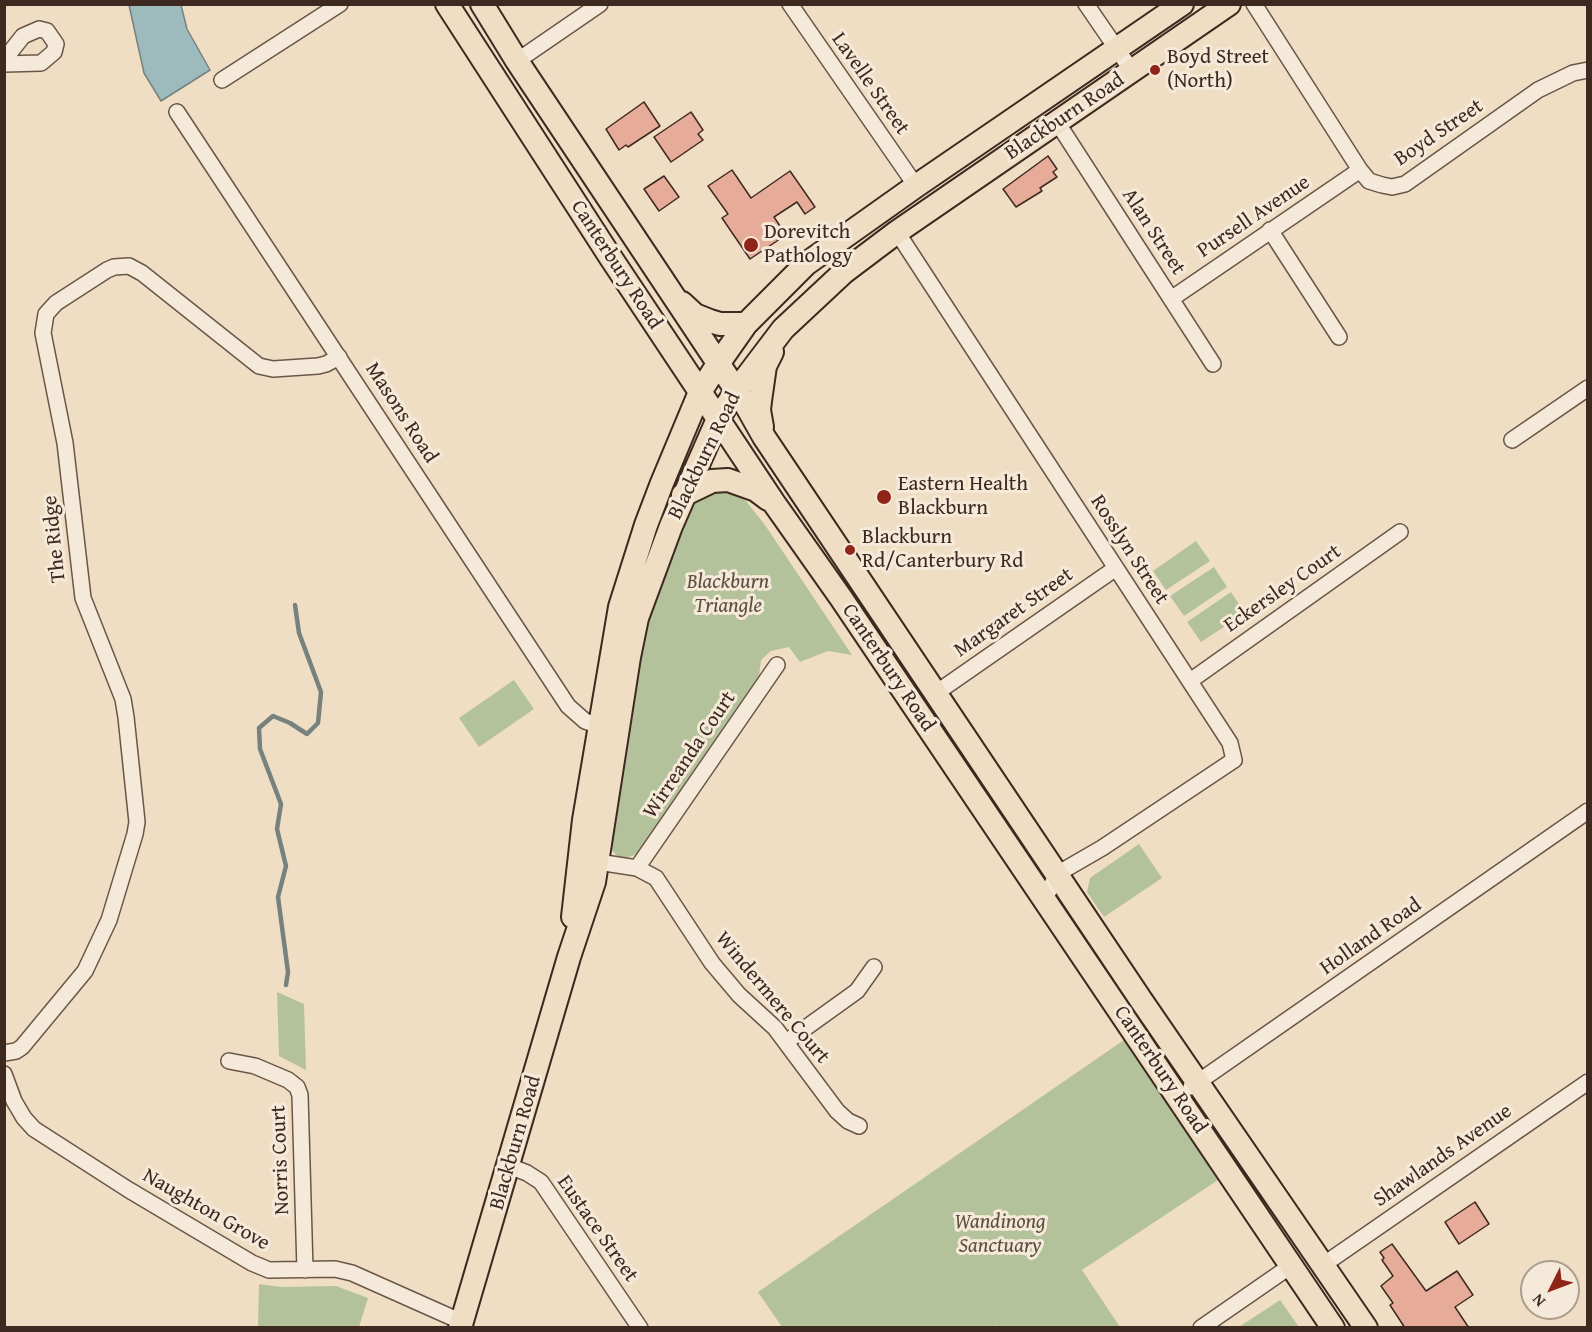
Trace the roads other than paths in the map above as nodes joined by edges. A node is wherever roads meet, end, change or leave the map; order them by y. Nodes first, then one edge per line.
1 (340, 4) edge
2 (447, 4) edge
3 (482, 4) edge
4 (600, 4) edge
5 (790, 4) edge
6 (1086, 4) edge
7 (1182, 4) edge
8 (1229, 4) edge
9 (1254, 4) edge
10 (1117, 49) junction
11 (517, 61) junction
12 (1587, 70) edge
13 (1132, 71) junction
14 (222, 80) dead end
15 (177, 112) dead end
16 (1057, 122) junction
17 (1360, 170) junction
18 (916, 186) junction
19 (1270, 230) junction
20 (897, 232) junction
21 (670, 292) junction
22 (1171, 299) junction
23 (746, 324) junction
24 (783, 329) junction
25 (1339, 337) dead end
26 (339, 357) junction
27 (718, 364) junction
28 (1213, 364) dead end
29 (1587, 388) edge
30 (736, 391) junction
31 (700, 392) junction
32 (718, 419) junction
33 (764, 437) junction
34 (1512, 440) dead end
35 (683, 495) junction
36 (774, 503) junction
37 (1400, 532) dead end
38 (1116, 568) junction
39 (777, 665) dead end
40 (1190, 681) junction
41 (936, 693) junction
42 (608, 728) junction
43 (610, 784) junction
44 (1587, 811) edge
45 (584, 820) junction
46 (589, 860) junction
47 (638, 868) junction
48 (1063, 882) junction
49 (1045, 899) junction
50 (874, 967) dead end
51 (786, 1042) junction
52 (4, 1053) edge
53 (229, 1061) dead end
54 (4, 1074) edge
55 (1197, 1082) junction
56 (1587, 1082) edge
57 (1177, 1095) junction
58 (859, 1126) dead end
59 (509, 1166) junction
60 (1318, 1258) junction
61 (1292, 1265) junction
62 (305, 1270) junction
63 (461, 1325) edge
64 (640, 1328) edge
65 (1201, 1328) edge
66 (1334, 1328) edge
67 (1366, 1328) edge

1 - 14 street
2 - 31 main road, Canterbury Road
3 - 11 main road, Canterbury Road
4 - 11 street
5 - 18 street, Lavelle Street
6 - 10 street
7 - 10 main road, Blackburn Road
8 - 13 main road, Blackburn Road
9 - 17 street, Boyd Street
10 - 13 street
10 - 18 main road, Blackburn Road
11 - 21 main road, Canterbury Road
12 - 17 street, Boyd Street
13 - 16 main road, Blackburn Road
15 - 26 street, Masons Road
16 - 20 main road, Blackburn Road
16 - 22 street, Alan Street
17 - 19 street, Pursell Avenue
18 - 23 main road, Blackburn Road
19 - 22 street, Pursell Avenue
19 - 25 street
20 - 24 main road, Blackburn Road
20 - 38 street, Rosslyn Street
21 - 23 main road
21 - 27 main road, Canterbury Road
22 - 28 street, Alan Street
23 - 27 main road, Blackburn Road
24 - 30 main road, Blackburn Road
24 - 33 main road
26 - 42 street, Masons Road
26 - 52 street, The Ridge
27 - 30 main road, Canterbury Road
27 - 31 main road, Blackburn Road
29 - 34 street
30 - 32 main road, Blackburn Road
30 - 33 main road, Canterbury Road
31 - 32 main road, Canterbury Road
31 - 42 main road, Blackburn Road
32 - 35 main road, Blackburn Road
32 - 36 main road, Canterbury Road
33 - 41 main road, Canterbury Road
35 - 36 main road
35 - 42 main road, Blackburn Road
36 - 49 main road, Canterbury Road
37 - 40 street, Eckersley Court
38 - 40 street, Rosslyn Street
38 - 41 street, Margaret Street
39 - 47 street, Wirreanda Court
40 - 48 street, Rosslyn Street
41 - 48 main road, Canterbury Road
42 - 43 main road, Blackburn Road
42 - 45 main road, Blackburn Road
43 - 45 main road
43 - 46 main road, Blackburn Road
44 - 55 street, Holland Road
45 - 46 main road, Blackburn Road
46 - 47 street, Windermere Court
46 - 59 main road, Blackburn Road
47 - 51 street, Windermere Court
48 - 49 street
48 - 55 main road, Canterbury Road
49 - 57 main road, Canterbury Road
50 - 51 street
51 - 58 street, Windermere Court
53 - 62 street, Norris Court
54 - 62 street, Naughton Grove
55 - 57 street, Holland Road
55 - 60 main road, Canterbury Road
56 - 60 street, Shawlands Avenue
57 - 61 main road, Canterbury Road
59 - 63 main road, Blackburn Road
59 - 64 street, Eustace Street
60 - 61 main road
60 - 67 main road, Canterbury Road
61 - 65 street
61 - 66 main road, Canterbury Road
62 - 63 street, Naughton Grove

